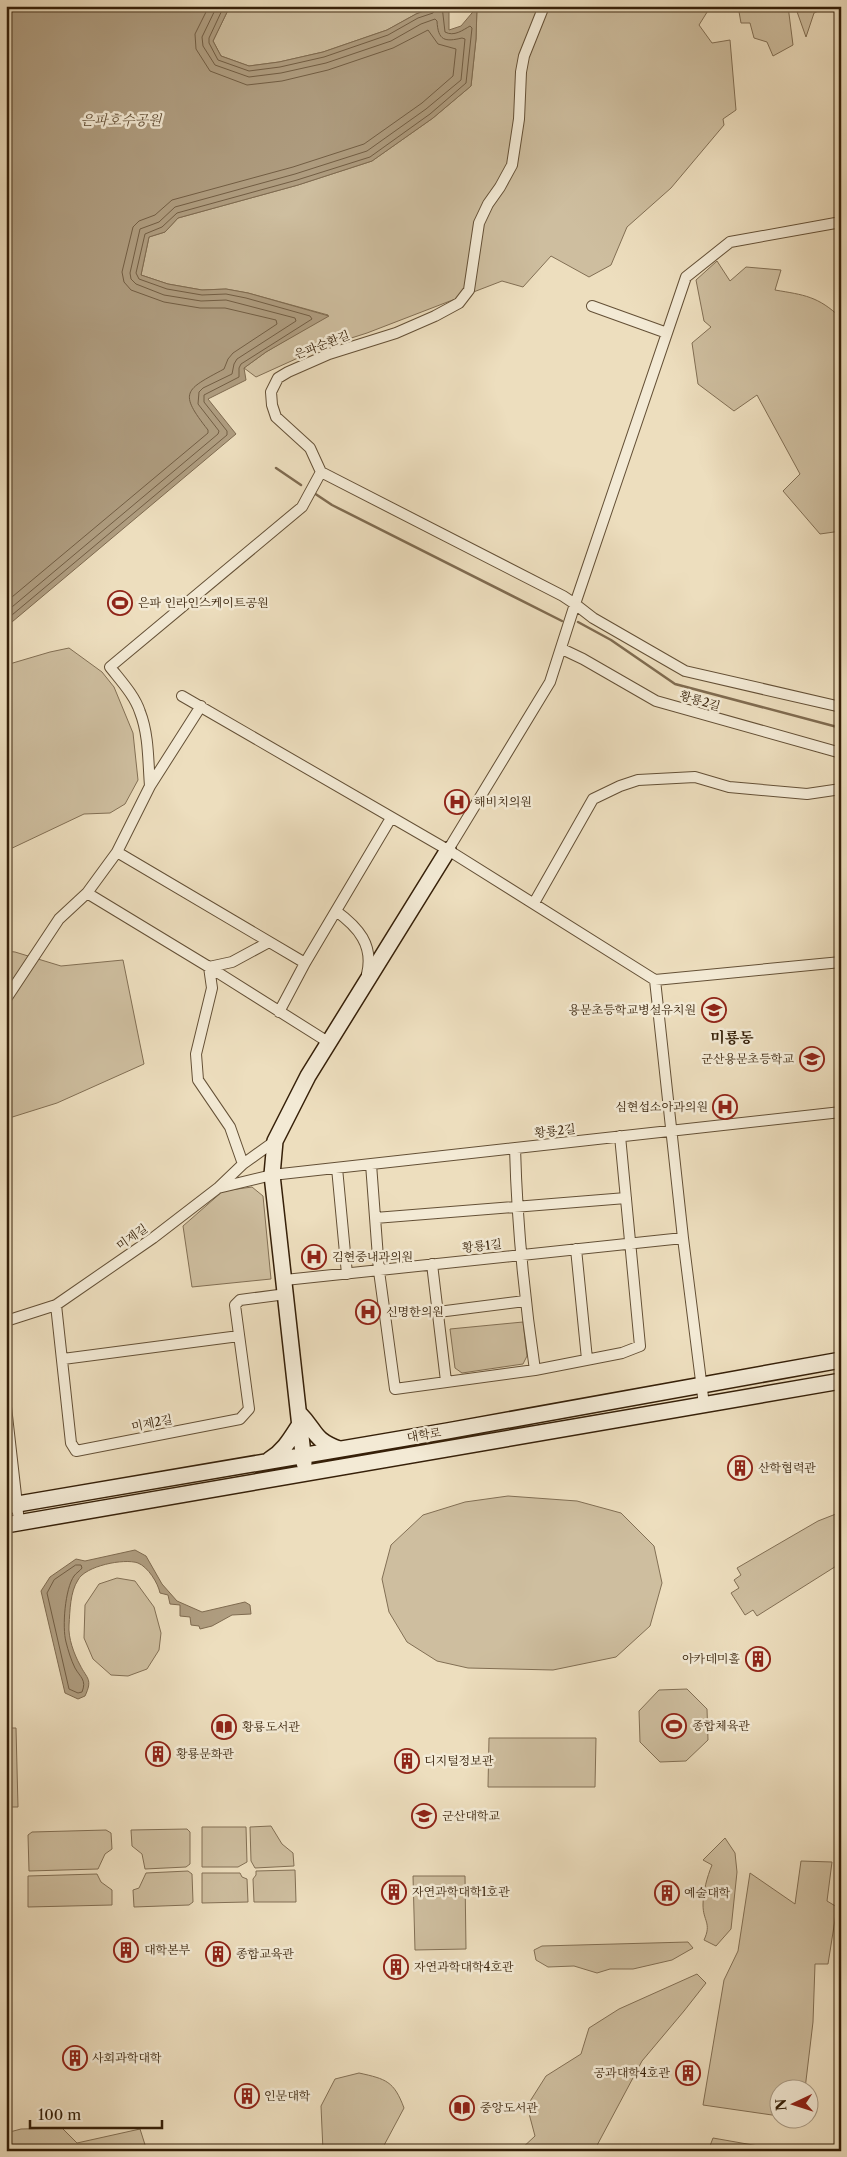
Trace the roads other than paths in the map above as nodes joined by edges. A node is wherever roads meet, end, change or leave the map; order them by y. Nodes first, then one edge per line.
1 (544, 6) edge
2 (841, 222) edge
3 (592, 306) dead end
4 (667, 333) junction
5 (321, 472) junction
6 (575, 604) junction
7 (562, 649) junction
8 (182, 696) dead end
9 (201, 706) junction
10 (841, 707) edge
11 (841, 754) edge
12 (150, 786) junction
13 (841, 789) edge
14 (392, 818) junction
15 (448, 850) junction
16 (116, 852) junction
17 (87, 893) junction
18 (534, 903) junction
19 (336, 910) junction
20 (269, 942) junction
21 (841, 962) edge
22 (305, 963) junction
23 (209, 967) junction
24 (655, 980) junction
25 (365, 981) junction
26 (6, 999) edge
27 (279, 1012) junction
28 (328, 1042) junction
29 (841, 1112) edge
30 (671, 1131) junction
31 (620, 1136) junction
32 (275, 1141) junction
33 (515, 1148) junction
34 (243, 1164) junction
35 (371, 1164) junction
36 (337, 1168) junction
37 (272, 1175) junction
38 (218, 1188) junction
39 (626, 1198) junction
40 (517, 1208) junction
41 (375, 1218) junction
42 (682, 1238) junction
43 (629, 1242) junction
44 (576, 1249) junction
45 (522, 1255) junction
46 (432, 1264) junction
47 (379, 1271) junction
48 (347, 1274) junction
49 (286, 1287) junction
50 (525, 1301) junction
51 (56, 1305) junction
52 (438, 1312) junction
53 (6, 1321) edge
54 (239, 1336) junction
55 (63, 1359) junction
56 (587, 1359) junction
57 (841, 1360) edge
58 (535, 1370) junction
59 (841, 1381) edge
60 (446, 1382) junction
61 (700, 1385) junction
62 (704, 1405) junction
63 (6, 1407) edge
64 (299, 1418) junction
65 (339, 1449) junction
66 (303, 1455) junction
67 (9, 1456) edge
68 (265, 1462) junction
69 (305, 1474) junction
70 (12, 1506) edge
71 (13, 1523) edge

1 - 5 street, 은파순환길
2 - 4 street
3 - 4 street
4 - 6 street
5 - 6 street
5 - 12 street
6 - 7 street
6 - 10 street
7 - 11 street, 황룡2길
7 - 15 street
8 - 9 street
9 - 12 street
9 - 14 street
12 - 16 street
13 - 18 street
14 - 15 street
14 - 19 street
15 - 18 street
15 - 25 street
16 - 17 street
16 - 20 street
17 - 23 street
17 - 26 street
18 - 24 street
19 - 22 street
19 - 25 street
20 - 22 street
20 - 23 street
21 - 24 street
22 - 27 street
23 - 27 street
23 - 34 street
24 - 30 street
25 - 28 street
27 - 28 street
28 - 32 street
29 - 30 street, 황룡2길
30 - 31 street, 황룡2길
30 - 42 street
31 - 33 street, 황룡2길
31 - 39 street
32 - 34 street
32 - 37 street
33 - 35 street, 황룡2길
33 - 40 street
34 - 38 street
35 - 36 street, 황룡2길
35 - 41 street
36 - 37 street, 황룡2길
36 - 48 street
37 - 38 street, 미제길
37 - 49 street
38 - 51 street, 미제길
39 - 40 street
39 - 43 street
40 - 41 street
40 - 45 street
41 - 47 street
42 - 43 street, 황룡1길
42 - 61 street
43 - 44 street, 황룡1길
43 - 56 street
44 - 45 street, 황룡1길
44 - 56 street
45 - 46 street, 황룡1길
45 - 50 street
46 - 47 street, 황룡1길
46 - 52 street
47 - 48 street, 황룡1길
47 - 60 street
48 - 49 street, 황룡1길
49 - 54 street, 미제2길
49 - 64 street
50 - 52 street
50 - 58 street
51 - 53 street, 미제길
51 - 55 street, 미제2길
52 - 60 street
54 - 55 street
54 - 55 street, 미제2길
56 - 58 street
57 - 61 street, 대학로
58 - 60 street
59 - 62 street, 대학로
61 - 62 street
61 - 65 street, 대학로
62 - 69 street, 대학로
63 - 67 street
64 - 65 street
64 - 66 street
64 - 68 street
65 - 66 street, 대학로
66 - 68 street, 대학로
66 - 69 street
67 - 70 street
68 - 70 street, 대학로
69 - 71 street, 대학로
70 - 71 street

